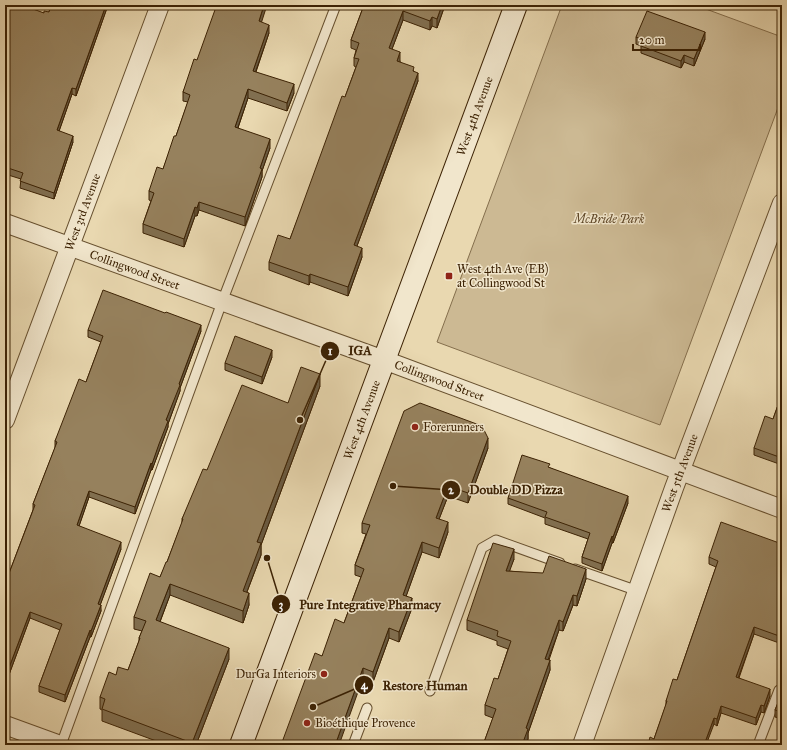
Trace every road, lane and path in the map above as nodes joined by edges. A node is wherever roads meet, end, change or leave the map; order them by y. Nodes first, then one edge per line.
1 (160, 5) edge
2 (336, 5) edge
3 (516, 5) edge
4 (782, 203) edge
5 (5, 223) edge
6 (71, 247) junction
7 (222, 302) junction
8 (384, 360) junction
9 (5, 420) edge
10 (681, 471) junction
11 (782, 509) edge
12 (638, 591) junction
13 (430, 690) dead end
14 (779, 690) dead end
15 (367, 708) dead end
16 (5, 725) edge
17 (61, 745) edge
18 (241, 745) edge
19 (353, 745) edge
20 (582, 745) edge
21 (758, 745) edge

1 - 6 street, West 3rd Avenue
2 - 7 lane
3 - 8 main road, West 4th Avenue
4 - 10 street, West 5th Avenue
5 - 6 street, Collingwood Street
6 - 7 street, Collingwood Street
6 - 9 street, West 3rd Avenue
7 - 8 street, Collingwood Street
7 - 17 lane
8 - 10 street, Collingwood Street
8 - 18 main road, West 4th Avenue
10 - 11 street, Collingwood Street
10 - 12 street, West 5th Avenue
12 - 13 lane
12 - 20 street, West 5th Avenue
14 - 21 lane
15 - 19 lane
16 - 17 street

